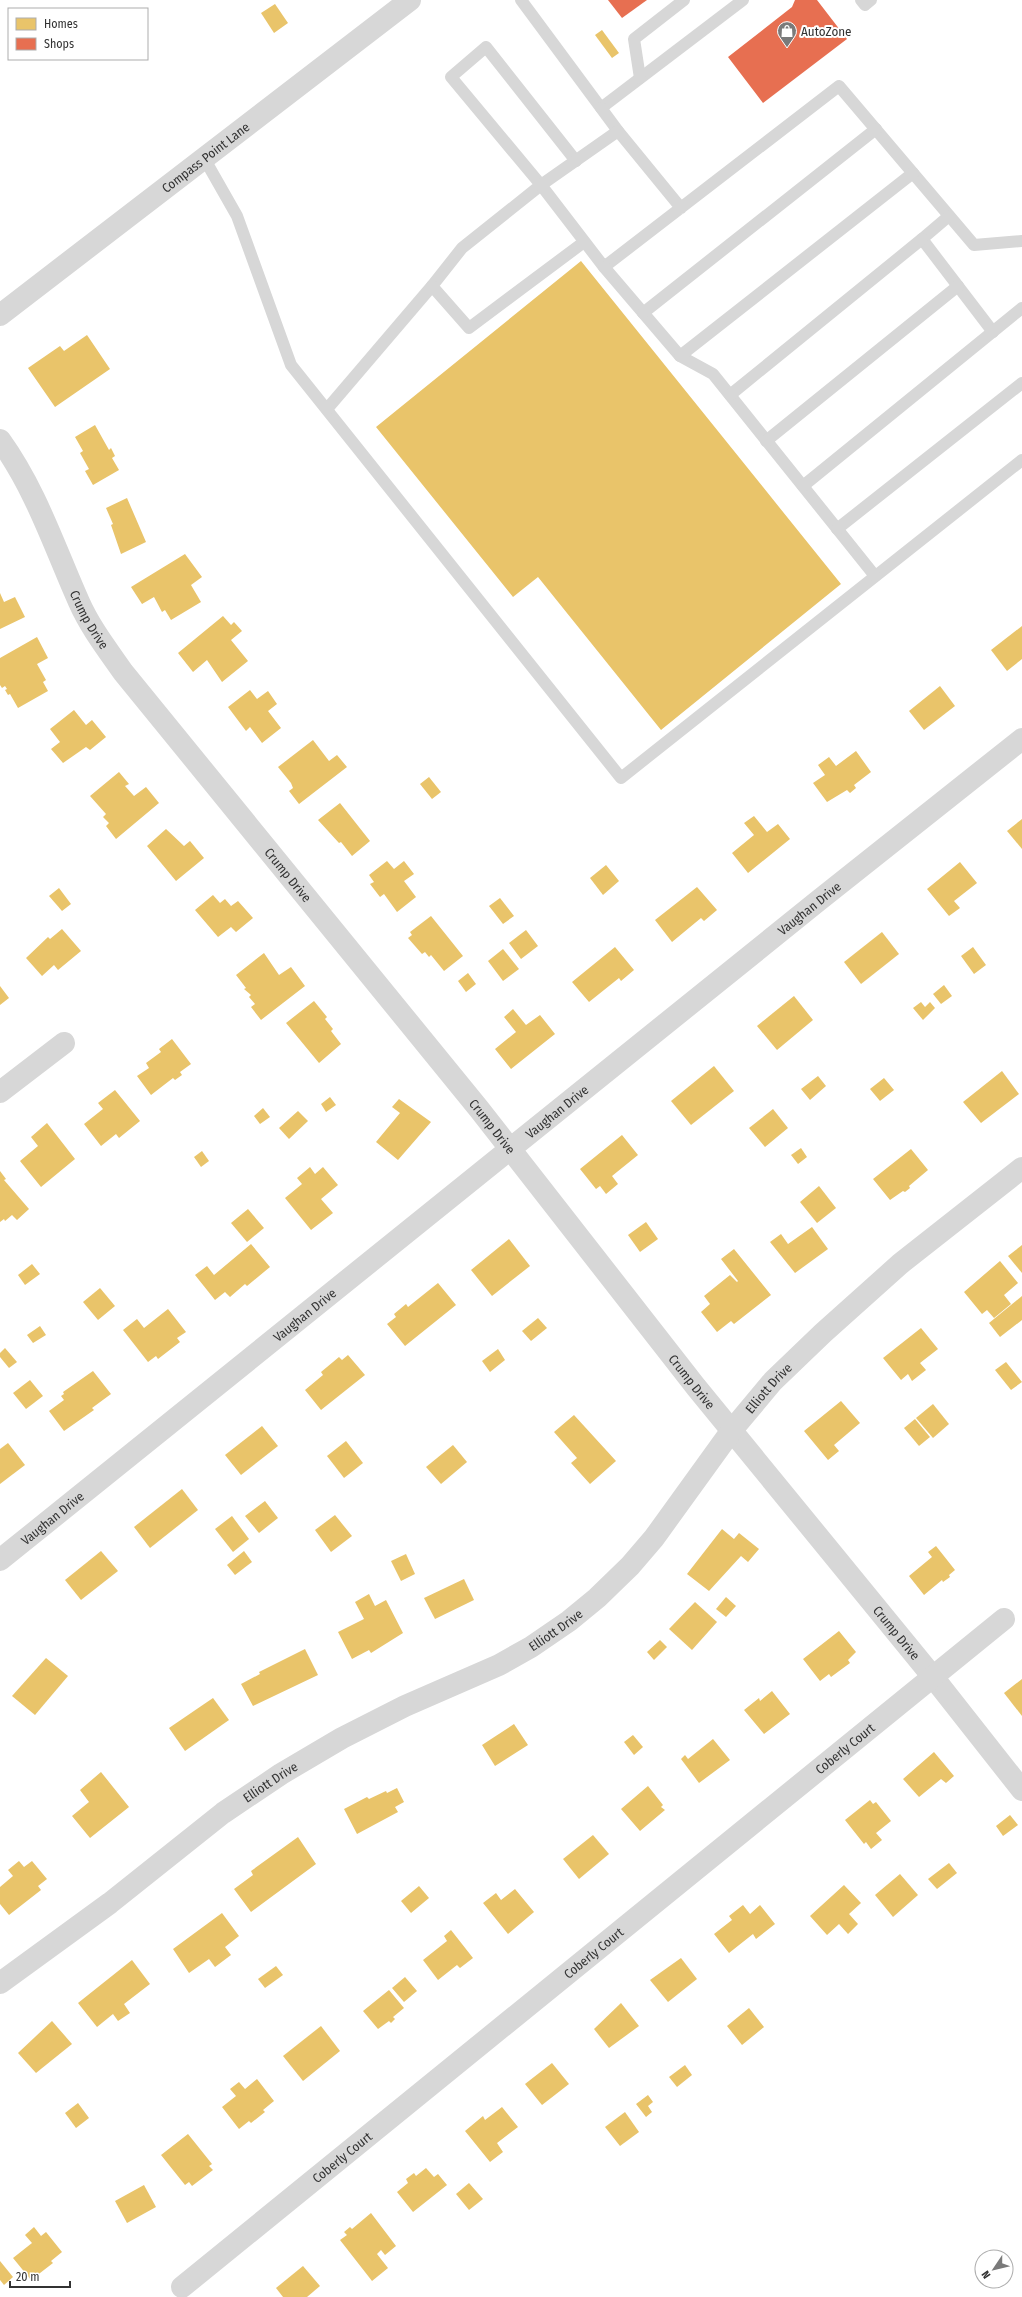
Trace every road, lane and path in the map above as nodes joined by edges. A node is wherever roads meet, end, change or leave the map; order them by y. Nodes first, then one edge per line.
1 (410, 0) edge
2 (521, 0) edge
3 (684, 0) edge
4 (743, 0) edge
5 (861, 0) edge
6 (871, 0) edge
7 (640, 78) junction
8 (601, 108) junction
9 (876, 129) junction
10 (618, 131) junction
11 (204, 158) junction
12 (576, 161) junction
13 (913, 173) junction
14 (541, 185) junction
15 (681, 208) junction
16 (949, 216) junction
17 (922, 239) junction
18 (1022, 241) edge
19 (584, 242) junction
20 (604, 268) junction
21 (432, 286) junction
22 (958, 286) junction
23 (1022, 308) edge
24 (643, 313) junction
25 (0, 315) edge
26 (993, 332) junction
27 (680, 356) junction
28 (1022, 383) edge
29 (730, 396) junction
30 (327, 409) junction
31 (0, 440) edge
32 (766, 441) junction
33 (1022, 460) edge
34 (803, 486) junction
35 (837, 529) junction
36 (875, 576) junction
37 (1022, 739) edge
38 (64, 1043) dead end
39 (0, 1092) edge
40 (510, 1150) junction
41 (1022, 1168) edge
42 (732, 1430) junction
43 (0, 1560) edge
44 (1004, 1619) dead end
45 (933, 1676) junction
46 (1022, 1790) edge
47 (0, 1983) edge
48 (182, 2287) dead end

1 - 11 street, Compass Point Lane
2 - 8 lane
3 - 7 lane
4 - 7 lane
5 - 6 lane
7 - 8 lane
8 - 10 lane
9 - 13 lane
9 - 15 lane
9 - 24 lane
10 - 12 lane
10 - 15 lane
11 - 25 street, Compass Point Lane
11 - 30 lane
12 - 14 lane
12 - 14 lane
13 - 16 lane
13 - 27 lane
14 - 19 lane
14 - 21 lane
15 - 20 lane
16 - 17 lane
16 - 18 lane
17 - 22 lane
17 - 29 lane
19 - 20 lane
19 - 21 lane
20 - 24 lane
21 - 30 lane
22 - 26 lane
22 - 32 lane
23 - 26 lane
24 - 27 lane
26 - 34 lane
27 - 29 lane
28 - 35 lane
29 - 32 lane
30 - 36 lane
31 - 40 street, Crump Drive
32 - 34 lane
33 - 36 lane
34 - 35 lane
35 - 36 lane
37 - 40 street, Vaughan Drive
38 - 39 street
40 - 42 street, Crump Drive
40 - 43 street, Vaughan Drive
41 - 42 street, Elliott Drive
42 - 45 street, Crump Drive
42 - 47 street, Elliott Drive
44 - 45 street, Coberly Court
45 - 46 street, Crump Drive
45 - 48 street, Coberly Court

